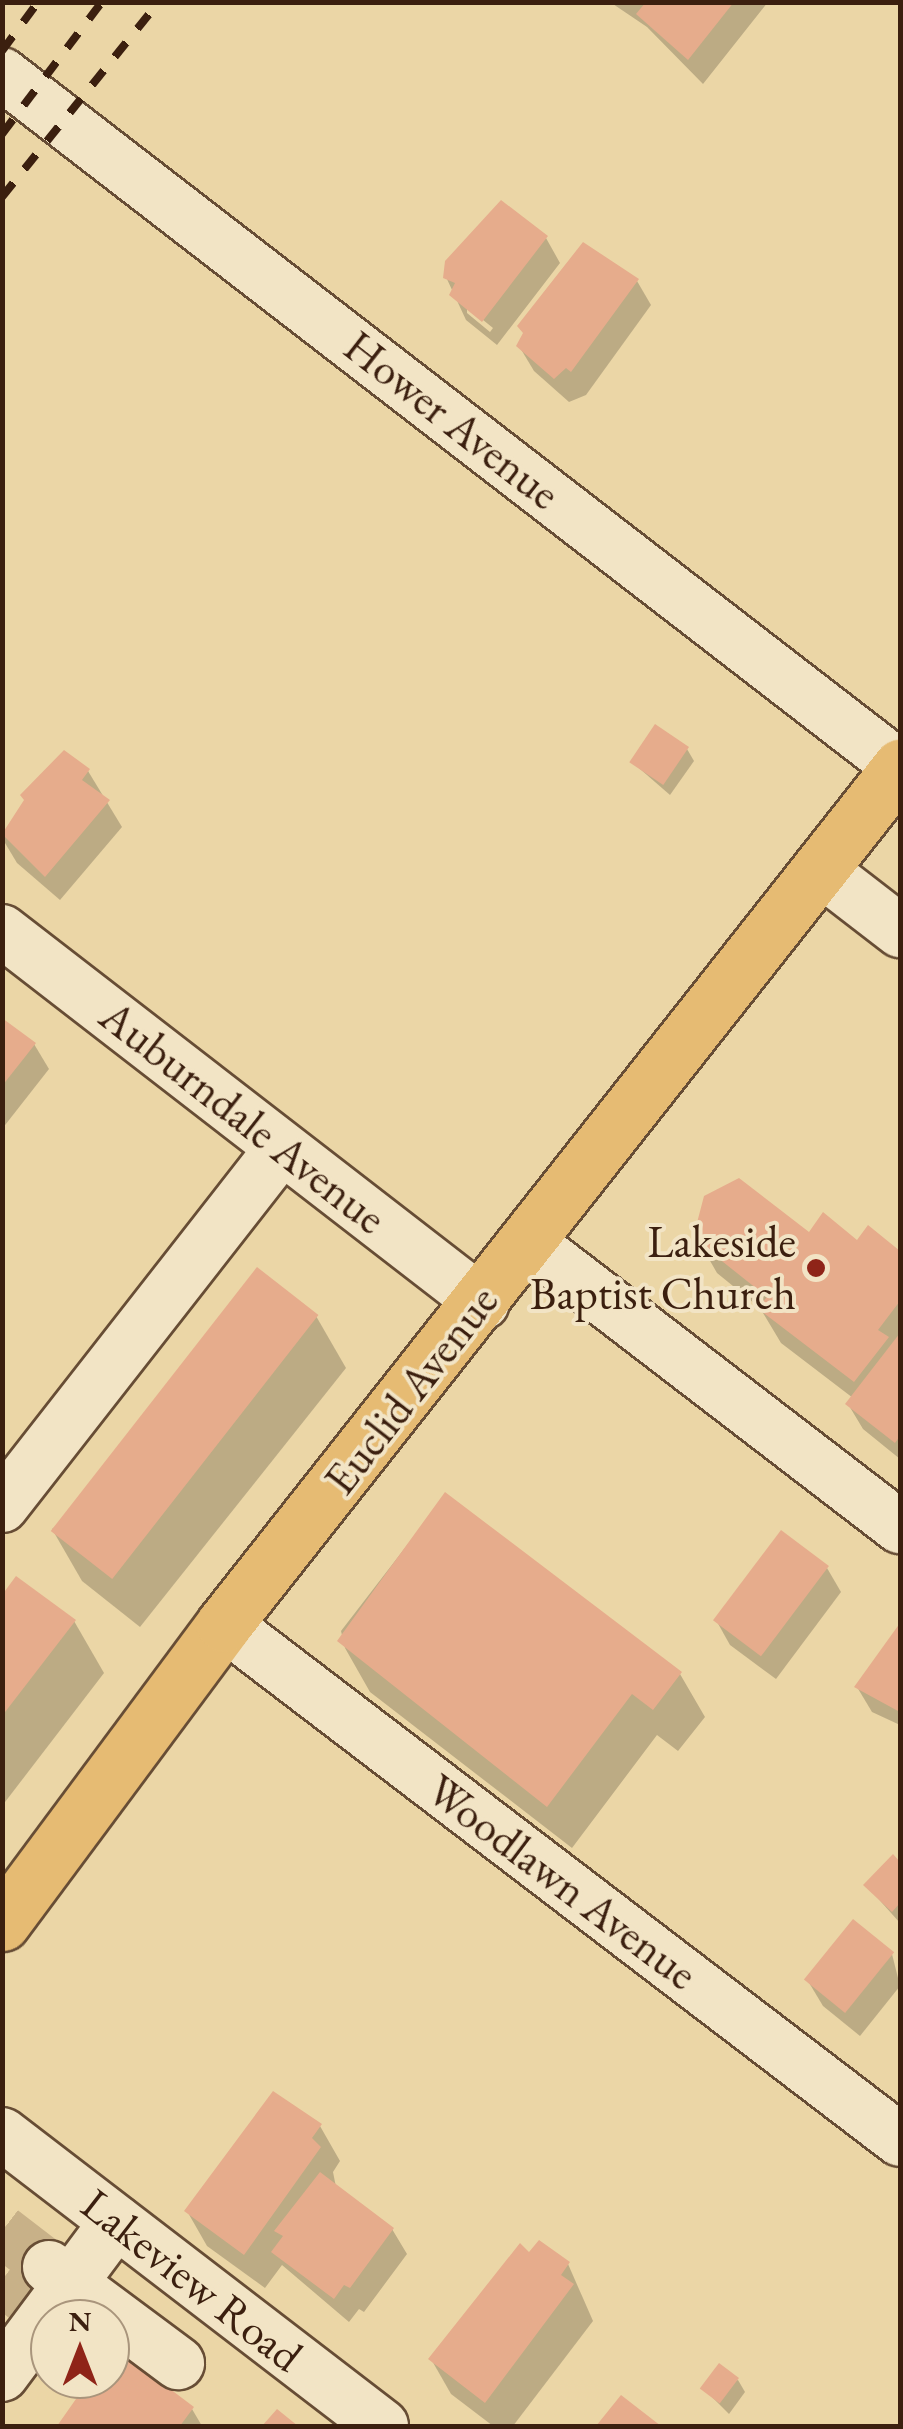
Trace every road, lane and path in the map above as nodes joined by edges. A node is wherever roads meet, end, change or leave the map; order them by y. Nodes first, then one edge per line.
1 (2, 74) edge
2 (900, 767) edge
3 (820, 870) junction
4 (2, 931) edge
5 (900, 931) edge
6 (282, 1148) junction
7 (527, 1241) junction
8 (483, 1303) junction
9 (2, 1506) edge
10 (900, 1527) edge
11 (224, 1624) junction
12 (2, 1923) edge
13 (2, 2134) edge
14 (900, 2140) edge
15 (116, 2222) junction
16 (49, 2291) junction
17 (6, 2362) edge
18 (178, 2363) dead end
19 (382, 2426) edge

1 - 2 street, Hower Avenue
2 - 3 main road, Euclid Avenue
3 - 5 street
3 - 7 main road, Euclid Avenue
4 - 6 street, Auburndale Avenue
6 - 8 street, Auburndale Avenue
6 - 9 street
7 - 8 main road, Euclid Avenue
7 - 10 street
8 - 11 main road, Euclid Avenue
11 - 12 main road, Euclid Avenue
11 - 14 street, Woodlawn Avenue
13 - 15 street, Lakeview Road
15 - 16 street
15 - 19 street, Lakeview Road
16 - 17 street
16 - 18 street

